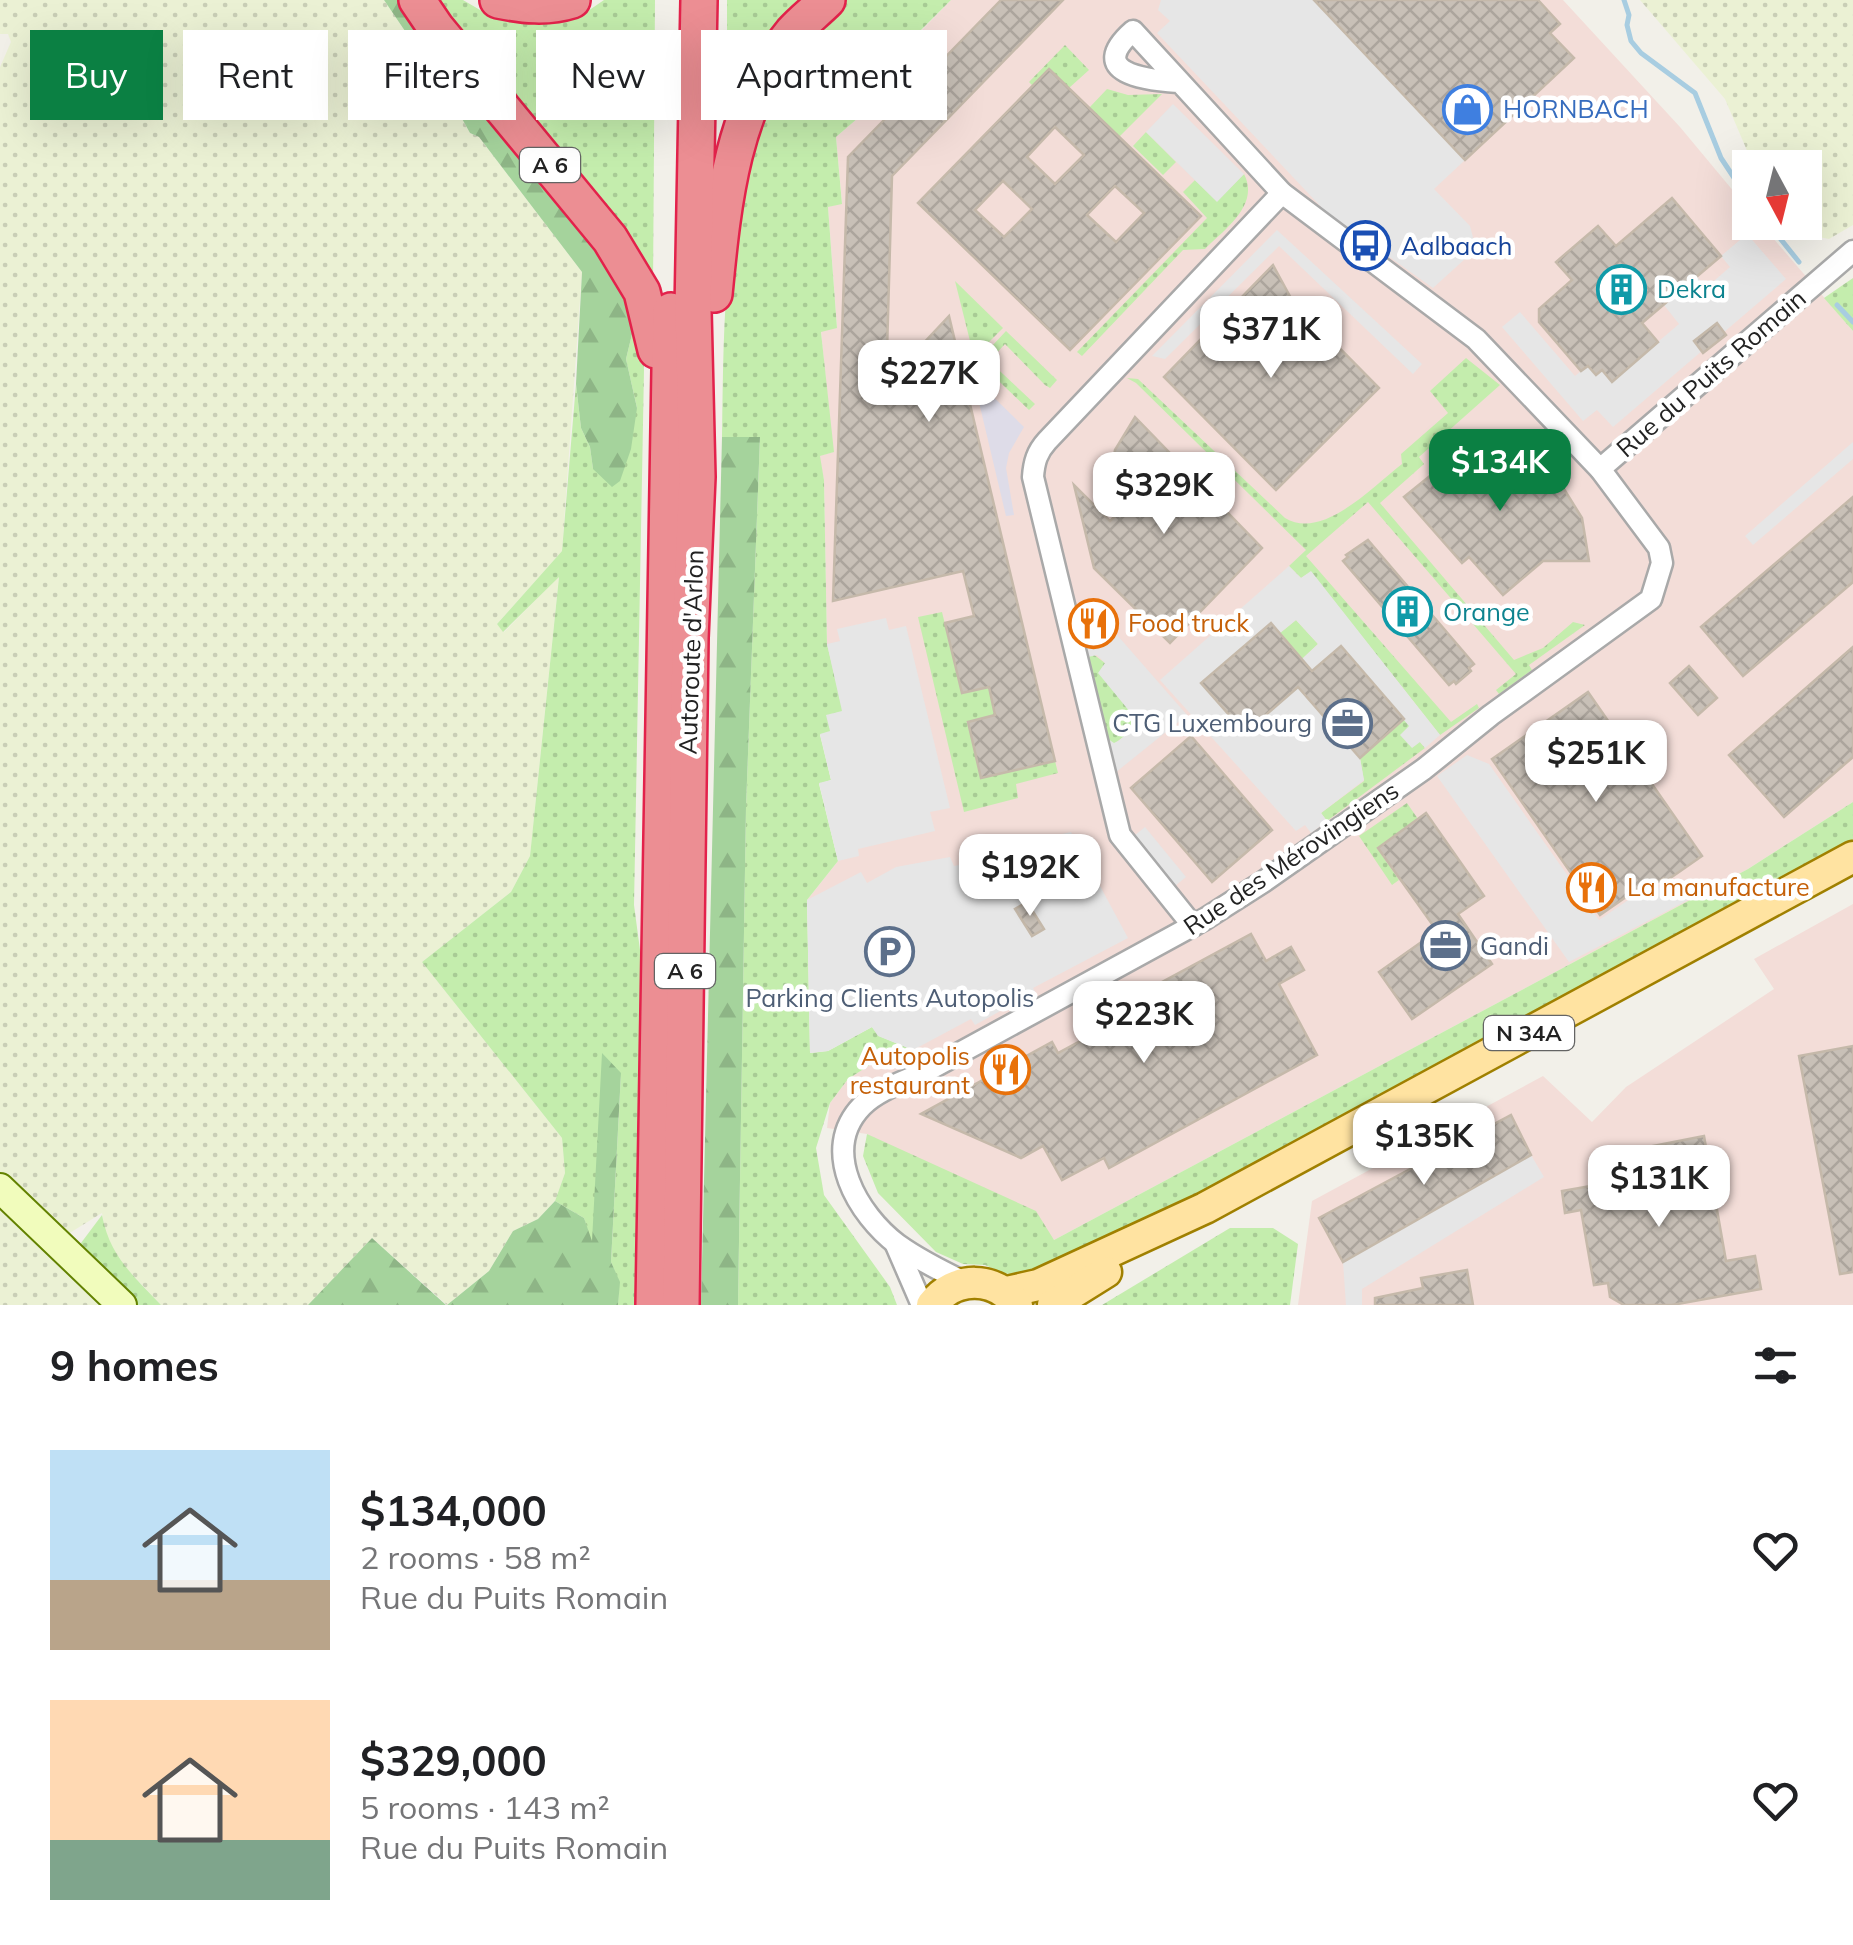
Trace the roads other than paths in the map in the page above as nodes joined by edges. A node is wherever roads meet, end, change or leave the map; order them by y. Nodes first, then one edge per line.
1 (417, 0) edge
2 (498, 0) edge
3 (572, 0) edge
4 (676, 0) edge
5 (700, 0) edge
6 (827, 0) edge
7 (1178, 82) dead end
8 (1282, 193) junction
9 (1853, 251) edge
10 (1853, 262) edge
11 (1824, 276) junction
12 (669, 400) junction
13 (1600, 468) junction
14 (697, 477) junction
15 (1853, 857) edge
16 (1193, 926) junction
17 (0, 1188) edge
18 (1206, 1208) junction
19 (895, 1243) junction
20 (966, 1283) junction
21 (1012, 1298) edge
22 (122, 1305) edge
23 (654, 1305) edge
24 (681, 1305) edge
25 (922, 1305) edge
26 (932, 1305) edge
27 (1053, 1305) edge

1 - 12 highway, A 6
2 - 3 highway
4 - 12 highway, Autoroute d'Arlon / A 6
5 - 14 highway, Autoroute d'Arlon / A 6
6 - 14 highway, A 6
7 - 8 street, Rue du Puits Romain
8 - 13 street, Rue du Puits Romain
8 - 16 street
9 - 11 street, Rue du Puits Romain
10 - 11 street, Rue du Puits Romain
11 - 13 street, Rue du Puits Romain
12 - 23 highway, Autoroute d'Arlon / A 6
13 - 16 street, Rue des Mérovingiens
14 - 24 highway, Autoroute d'Arlon / A 6
15 - 18 main road, N 34A
16 - 19 street, Rue des Mérovingiens
17 - 22 main road
18 - 21 main road, N 34A
18 - 27 main road, N 34A
19 - 20 street, Rue des Mérovingiens
19 - 25 street, Rue des Mérovingiens
20 - 21 main road
20 - 26 main road

